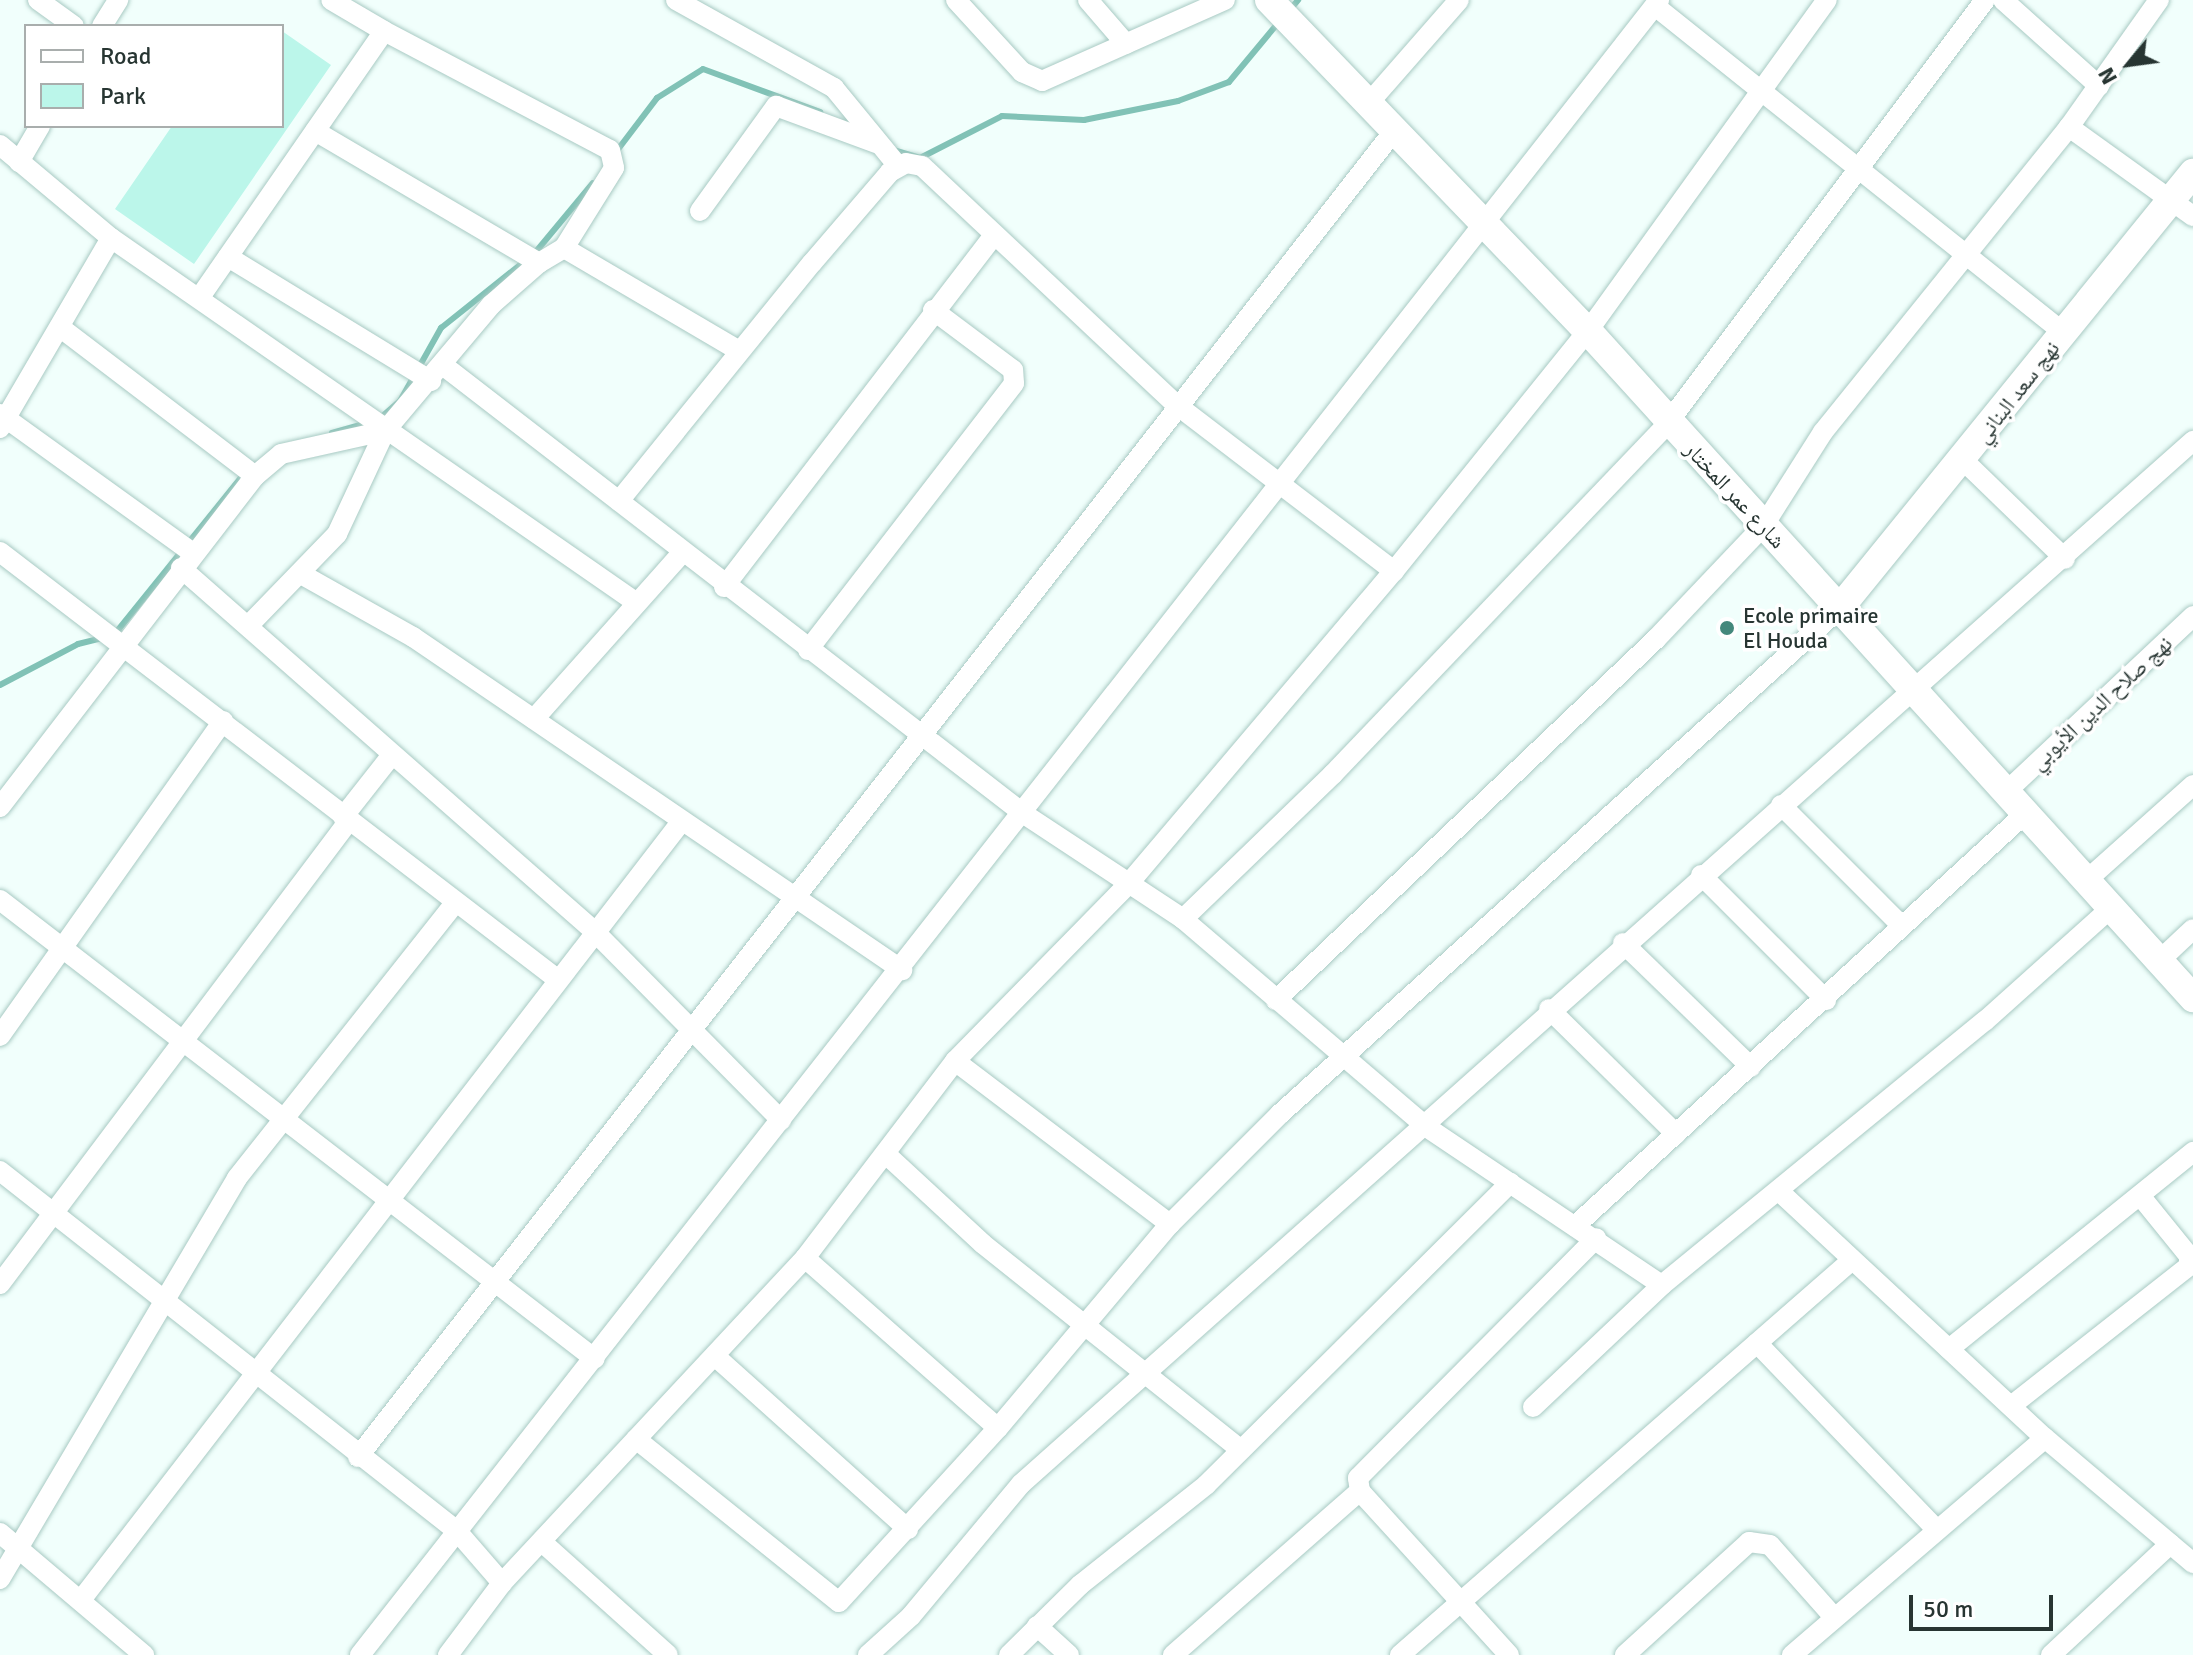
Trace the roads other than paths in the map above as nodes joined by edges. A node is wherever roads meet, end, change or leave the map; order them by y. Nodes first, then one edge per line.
1 (38, 0) edge
2 (118, 0) edge
3 (331, 0) edge
4 (676, 0) edge
5 (956, 0) edge
6 (1088, 0) edge
7 (1225, 0) edge
8 (1459, 0) edge
9 (1827, 0) edge
10 (1985, 0) edge
11 (2003, 0) edge
12 (2159, 0) edge
13 (1657, 3) edge
14 (1281, 12) edge
15 (71, 24) edge
16 (103, 24) edge
17 (384, 31) junction
18 (1126, 44) junction
19 (2099, 86) junction
20 (1758, 89) junction
21 (1368, 104) junction
22 (2069, 127) junction
23 (39, 128) edge
24 (315, 131) junction
25 (1394, 131) junction
26 (876, 143) junction
27 (0, 145) edge
28 (19, 162) junction
29 (898, 166) junction
30 (1861, 167) junction
31 (2193, 173) edge
32 (2183, 208) edge
33 (700, 211) dead end
34 (1485, 228) junction
35 (993, 236) junction
36 (111, 238) junction
37 (564, 248) junction
38 (1963, 255) junction
39 (228, 257) junction
40 (539, 263) junction
41 (200, 297) junction
42 (933, 310) junction
43 (61, 328) junction
44 (1588, 331) junction
45 (2064, 333) junction
46 (738, 350) junction
47 (438, 374) junction
48 (1178, 406) junction
49 (2, 420) edge
50 (1667, 424) junction
51 (387, 429) junction
52 (2186, 447) edge
53 (1963, 460) junction
54 (2193, 470) edge
55 (255, 476) junction
56 (1280, 485) junction
57 (619, 501) junction
58 (1764, 525) junction
59 (0, 552) edge
60 (681, 554) junction
61 (2065, 559) junction
62 (187, 560) junction
63 (1394, 571) junction
64 (301, 574) junction
65 (724, 587) junction
66 (637, 603) junction
67 (1839, 609) junction
68 (2193, 616) edge
69 (248, 626) junction
70 (127, 645) junction
71 (808, 650) junction
72 (1914, 687) junction
73 (534, 719) junction
74 (223, 721) junction
75 (922, 732) junction
76 (391, 756) junction
77 (2193, 785) edge
78 (2008, 790) junction
79 (1781, 805) junction
80 (0, 807) edge
81 (2027, 812) junction
82 (1024, 814) junction
83 (345, 820) junction
84 (681, 822) junction
85 (1701, 875) junction
86 (2088, 879) junction
87 (1130, 882) junction
88 (792, 895) junction
89 (0, 900) edge
90 (455, 903) junction
91 (2112, 907) junction
92 (1183, 919) junction
93 (1901, 925) junction
94 (2193, 929) edge
95 (594, 931) junction
96 (1623, 943) junction
97 (66, 948) junction
98 (2160, 960) junction
99 (902, 970) junction
100 (557, 979) junction
101 (2193, 998) edge
102 (1276, 1000) junction
103 (1826, 1000) junction
104 (1549, 1009) junction
105 (4, 1023) edge
106 (690, 1027) junction
107 (181, 1038) junction
108 (1342, 1059) junction
109 (955, 1061) junction
110 (1751, 1067) junction
111 (285, 1116) junction
112 (781, 1120) junction
113 (1425, 1126) junction
114 (1676, 1134) junction
115 (2193, 1152) edge
116 (888, 1156) junction
117 (0, 1171) edge
118 (1510, 1183) junction
119 (1781, 1193) junction
120 (2142, 1198) junction
121 (389, 1200) junction
122 (53, 1213) junction
123 (1170, 1224) junction
124 (1575, 1226) junction
125 (1596, 1238) junction
126 (805, 1258) junction
127 (1852, 1260) junction
128 (2192, 1261) edge
129 (0, 1284) edge
130 (491, 1285) junction
131 (1662, 1285) junction
132 (164, 1301) junction
133 (1083, 1327) junction
134 (1757, 1343) junction
135 (1949, 1349) junction
136 (716, 1357) junction
137 (595, 1359) junction
138 (1148, 1373) junction
139 (255, 1374) junction
140 (2011, 1406) junction
141 (1533, 1407) dead end
142 (998, 1428) junction
143 (2045, 1438) junction
144 (636, 1439) junction
145 (1241, 1450) junction
146 (358, 1457) junction
147 (1360, 1491) junction
148 (1934, 1527) junction
149 (908, 1529) junction
150 (457, 1531) junction
151 (0, 1533) edge
152 (542, 1542) junction
153 (2170, 1544) junction
154 (19, 1548) junction
155 (2193, 1563) edge
156 (0, 1579) edge
157 (502, 1583) junction
158 (81, 1600) junction
159 (1459, 1605) junction
160 (1834, 1617) junction
161 (1037, 1626) junction
162 (134, 1652) edge
163 (368, 1652) edge
164 (456, 1652) edge
165 (668, 1655) edge
166 (868, 1655) edge
167 (1009, 1655) edge
168 (1069, 1655) edge
169 (1173, 1655) edge
170 (1400, 1655) edge
171 (1509, 1655) edge
172 (1625, 1655) edge
173 (1792, 1655) edge
174 (2051, 1655) edge

1 - 15 street
2 - 16 street
3 - 17 street
4 - 26 street
5 - 18 street
6 - 18 street
7 - 18 street
8 - 21 street
9 - 20 street
10 - 30 street
11 - 19 street
12 - 19 street
13 - 20 street
13 - 34 street
14 - 21 street, شارع عمر المختار
17 - 24 street
17 - 37 street
19 - 22 street
20 - 30 street
20 - 44 street
21 - 25 street, شارع عمر المختار
22 - 32 street
22 - 38 street
23 - 28 street
24 - 39 street
24 - 40 street
25 - 34 street, شارع عمر المختار
25 - 48 street
26 - 29 street
26 - 33 street
27 - 28 street
28 - 36 street
29 - 35 street
29 - 46 street
30 - 38 street
30 - 50 street
31 - 32 street, نهج سعد البناني
32 - 45 street, نهج سعد البناني
34 - 44 street, شارع عمر المختار
34 - 56 street
35 - 42 street
35 - 48 street
36 - 41 street
36 - 43 street
37 - 40 street
37 - 46 street
38 - 45 street
38 - 58 street
39 - 41 street
39 - 47 street
40 - 47 street
41 - 51 street
42 - 65 street
42 - 71 street
43 - 49 street
43 - 55 street
44 - 50 street, شارع عمر المختار
44 - 63 street
45 - 53 street, نهج سعد البناني
46 - 57 street
47 - 51 street
47 - 57 street
48 - 56 street
48 - 75 street
49 - 62 street
50 - 58 street, شارع عمر المختار
50 - 92 street
51 - 55 street
51 - 64 street
51 - 66 street
52 - 54 street
52 - 61 street
53 - 61 street
53 - 67 street, نهج سعد البناني
55 - 62 street
56 - 63 street
56 - 82 street
57 - 60 street
58 - 67 street, شارع عمر المختار
58 - 102 street
59 - 70 street
60 - 65 street
60 - 66 street
61 - 72 street
62 - 69 street
62 - 70 street
63 - 87 street
64 - 69 street
64 - 73 street
65 - 71 street
66 - 73 street
67 - 72 street, شارع عمر المختار
67 - 108 street
68 - 78 street, نهج صلاح الدين الأيوبي
69 - 76 street
70 - 74 street
70 - 80 street
71 - 75 street
72 - 78 street, شارع عمر المختار
72 - 79 street
73 - 84 street
74 - 83 street
74 - 97 street
75 - 82 street
75 - 88 street
76 - 83 street
76 - 95 street
77 - 86 street
78 - 81 street, شارع عمر المختار
79 - 85 street
79 - 93 street
81 - 86 street, شارع عمر المختار
81 - 93 street
82 - 87 street
82 - 99 street
83 - 90 street
83 - 107 street
84 - 88 street
84 - 95 street
85 - 96 street
85 - 103 street
86 - 91 street, شارع عمر المختار
87 - 92 street
87 - 109 street
88 - 99 street
88 - 106 street
89 - 97 street
90 - 100 street
90 - 111 street
91 - 98 street, شارع عمر المختار
91 - 119 street
92 - 102 street
93 - 103 street
94 - 98 street
95 - 100 street
95 - 106 street
96 - 104 street
96 - 110 street
97 - 105 street
97 - 107 street
98 - 101 street, شارع عمر المختار
99 - 112 street
100 - 121 street
102 - 108 street
103 - 110 street
104 - 113 street
104 - 114 street
106 - 112 street
106 - 130 street
107 - 111 street
107 - 122 street
108 - 113 street
108 - 123 street
109 - 116 street
109 - 123 street
110 - 114 street
111 - 121 street
111 - 132 street
112 - 137 street
113 - 118 street
113 - 138 street
114 - 124 street
115 - 120 street
116 - 126 street
116 - 133 street
117 - 122 street
118 - 124 street
118 - 145 street
119 - 127 street
119 - 131 street
120 - 128 street
120 - 135 street
121 - 130 street
121 - 139 street
122 - 129 street
122 - 132 street
123 - 133 street
124 - 125 street
125 - 131 street
125 - 147 street
126 - 136 street
126 - 142 street
127 - 134 street
127 - 135 street
128 - 140 street
130 - 137 street
130 - 146 street
131 - 141 street
132 - 139 street
132 - 154 street
133 - 138 street
133 - 142 street
134 - 148 street
134 - 159 street
135 - 140 street
136 - 144 street
136 - 149 street
137 - 150 street
138 - 145 street
138 - 166 street
139 - 146 street
139 - 158 street
140 - 143 street
142 - 149 street
143 - 148 street
143 - 153 street
144 - 149 street
144 - 152 street
145 - 161 street
146 - 150 street
147 - 159 street
147 - 169 street
148 - 160 street
150 - 157 street
150 - 163 street
151 - 154 street
152 - 157 street
152 - 165 street
153 - 155 street
153 - 174 street
154 - 156 street
154 - 158 street
157 - 164 street
158 - 162 street
159 - 170 street
159 - 171 street
160 - 172 street
160 - 173 street
161 - 167 street
161 - 168 street

